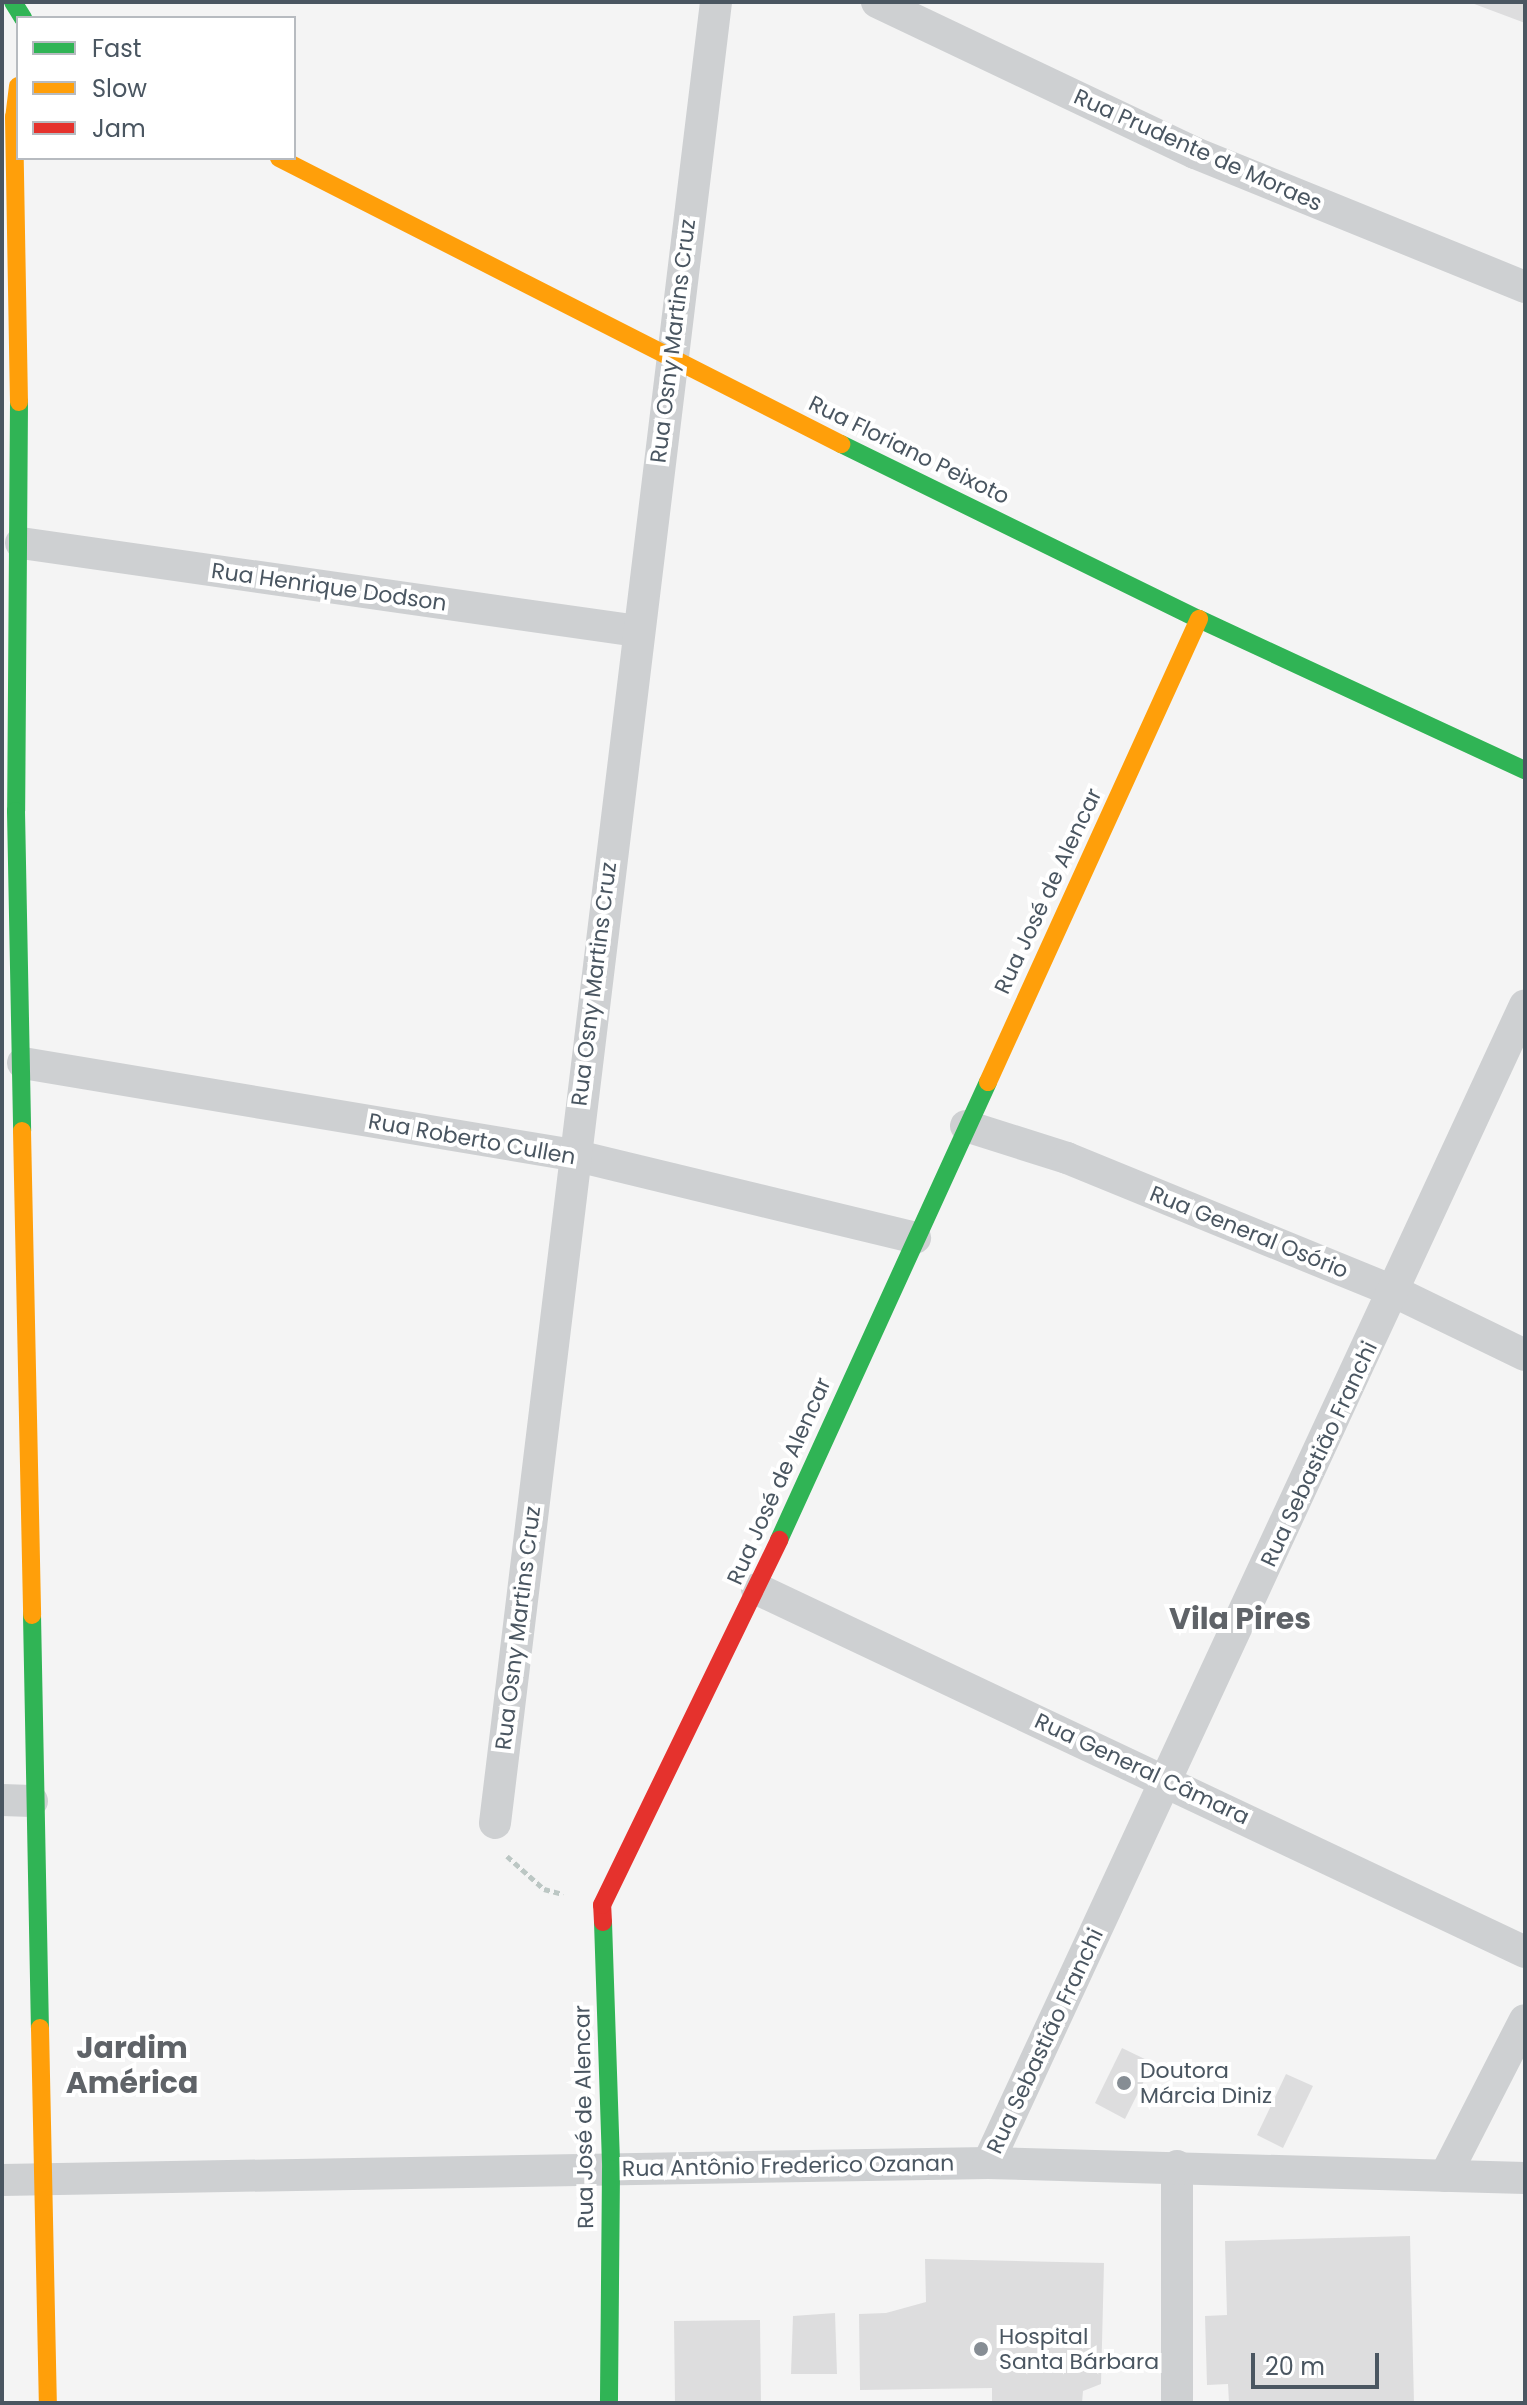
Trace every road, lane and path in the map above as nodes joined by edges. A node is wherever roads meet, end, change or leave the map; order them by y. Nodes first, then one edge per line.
1 (716, 2) edge
2 (877, 2) edge
3 (16, 102) edge
4 (283, 160) edge
5 (1525, 287) edge
6 (670, 360) junction
7 (11, 414) edge
8 (21, 543) junction
9 (1199, 619) junction
10 (637, 631) junction
11 (1525, 770) edge
12 (9, 811) edge
13 (1525, 1005) edge
14 (23, 1063) junction
15 (966, 1126) junction
16 (573, 1155) junction
17 (13, 1225) edge
18 (915, 1238) junction
19 (1395, 1292) junction
20 (1525, 1355) edge
21 (757, 1589) junction
22 (1167, 1780) junction
23 (17, 1801) edge
24 (495, 1823) joint
25 (602, 1905) junction
26 (1525, 1952) edge
27 (1525, 2020) edge
28 (988, 2163) junction
29 (1177, 2166) junction
30 (611, 2169) junction
31 (1445, 2176) junction
32 (43, 2178) junction
33 (1525, 2178) edge
34 (2, 2180) edge
35 (48, 2403) edge
36 (609, 2403) edge
37 (1177, 2403) edge

1 - 6 street, Rua Osny Martins Cruz
2 - 5 street, Rua Prudente de Moraes
3 - 7 street
4 - 6 street, Rua Floriano Peixoto
6 - 9 street, Rua Floriano Peixoto
6 - 10 street, Rua Osny Martins Cruz
7 - 8 street
8 - 10 street, Rua Henrique Dodson
8 - 12 street
9 - 11 street, Rua Floriano Peixoto
9 - 15 street, Rua José de Alencar
10 - 16 street, Rua Osny Martins Cruz
12 - 14 street
13 - 19 street, Rua Sebastião Franchi
14 - 16 street, Rua Roberto Cullen
14 - 17 street
15 - 18 street, Rua José de Alencar
15 - 19 street, Rua General Osório
16 - 18 street, Rua Roberto Cullen
16 - 24 street, Rua Osny Martins Cruz
17 - 23 street
18 - 21 street, Rua José de Alencar
19 - 20 street, Rua General Osório
19 - 22 street, Rua Sebastião Franchi
21 - 22 street, Rua General Câmara
21 - 25 street, Rua José de Alencar
22 - 26 street, Rua General Câmara
22 - 28 street, Rua Sebastião Franchi
23 - 32 street
24 - 25 path
25 - 30 street, Rua José de Alencar
27 - 31 street
28 - 29 street, Rua Antônio Frederico Ozanan
28 - 30 street, Rua Antônio Frederico Ozanan
29 - 31 street, Rua Antônio Frederico Ozanan
29 - 37 street
30 - 32 street, Rua Antônio Frederico Ozanan
30 - 36 street, Rua José de Alencar
31 - 33 street, Rua Antônio Frederico Ozanan
32 - 34 street, Rua Antônio Frederico Ozanan
32 - 35 street

